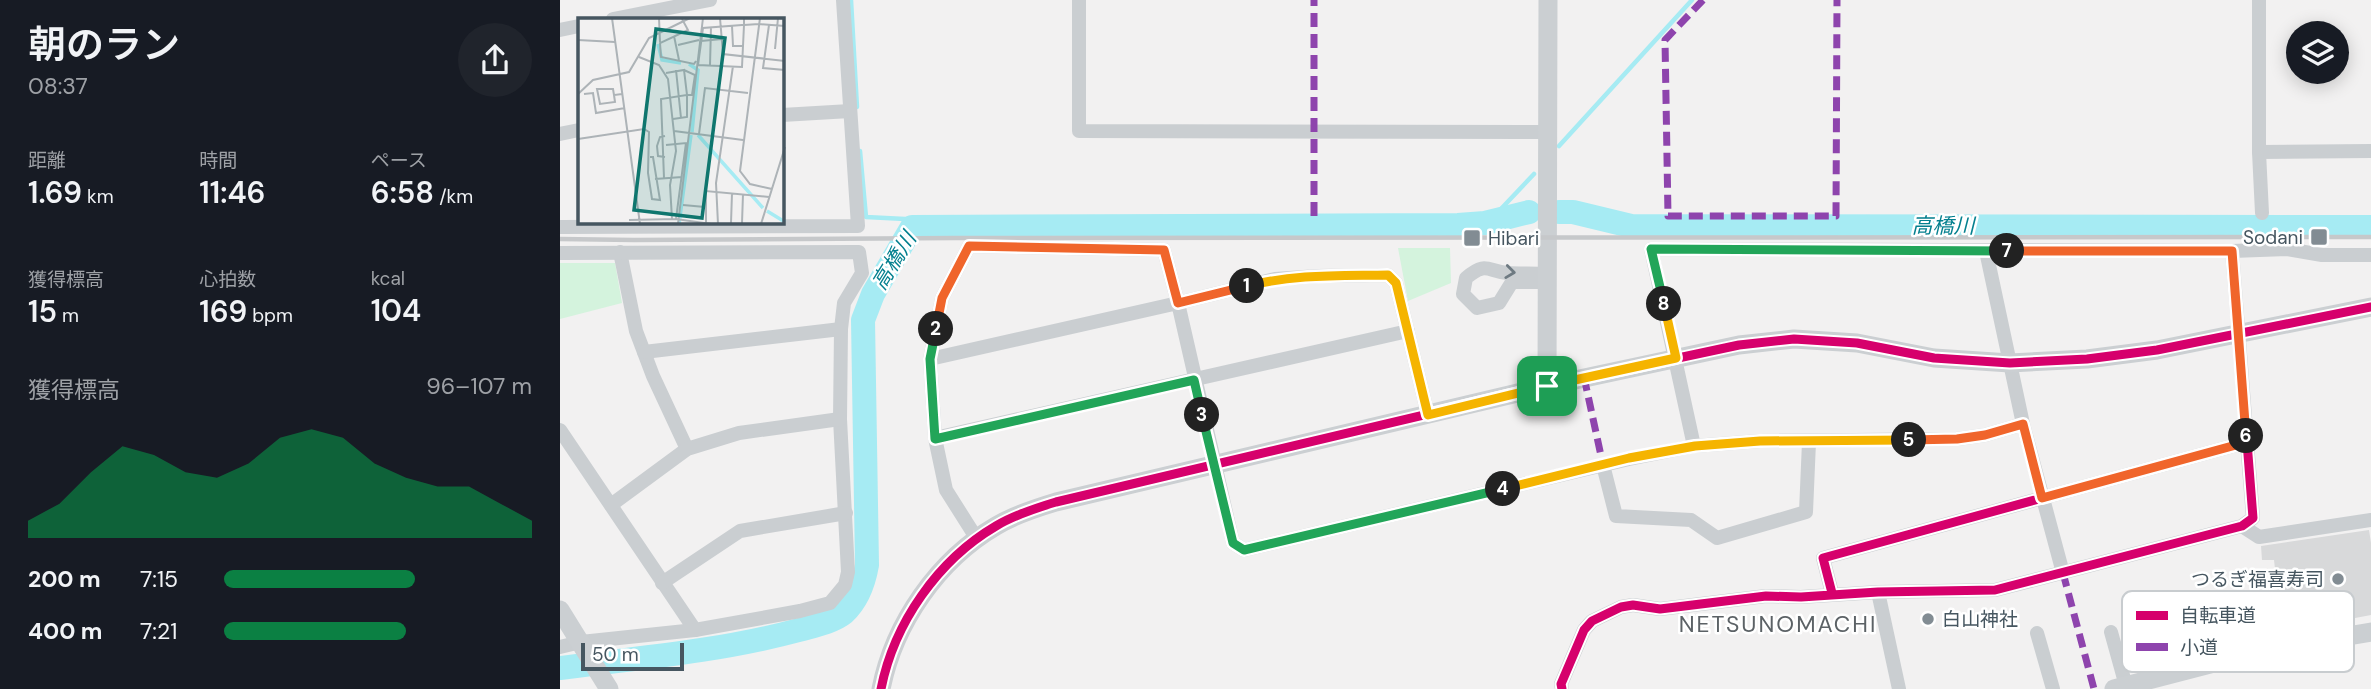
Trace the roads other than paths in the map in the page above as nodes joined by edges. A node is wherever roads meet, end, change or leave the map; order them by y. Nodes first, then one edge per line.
1 (710, 0) edge
2 (843, 0) edge
3 (1079, 0) edge
4 (1548, 0) edge
5 (2259, 0) edge
6 (618, 18) edge
7 (578, 28) edge
8 (560, 30) edge
9 (850, 111) junction
10 (784, 115) edge
11 (578, 130) edge
12 (1547, 132) junction
13 (560, 134) edge
14 (2371, 151) edge
15 (2259, 152) junction
16 (2262, 213) dead end
17 (620, 225) edge
18 (560, 228) edge
19 (1986, 251) junction
20 (2232, 251) junction
21 (620, 252) junction
22 (560, 253) edge
23 (2371, 255) edge
24 (1547, 278) junction
25 (1178, 303) junction
26 (2371, 307) edge
27 (841, 328) junction
28 (1408, 331) junction
29 (2239, 334) junction
30 (644, 352) junction
31 (1676, 358) junction
32 (930, 359) junction
33 (2010, 363) junction
34 (1194, 380) junction
35 (1547, 386) junction
36 (1428, 415) junction
37 (840, 419) junction
38 (2023, 424) junction
39 (560, 430) edge
40 (935, 439) junction
41 (1809, 442) junction
42 (2247, 442) junction
43 (1695, 446) junction
44 (687, 449) junction
45 (1602, 465) junction
46 (1214, 466) junction
47 (2042, 498) junction
48 (611, 505) junction
49 (846, 513) junction
50 (2371, 520) edge
51 (2242, 526) junction
52 (977, 539) junction
53 (2063, 573) junction
54 (662, 583) junction
55 (1878, 592) junction
56 (1832, 593) junction
57 (560, 610) edge
58 (695, 630) junction
59 (2111, 632) dead end
60 (2037, 633) dead end
61 (560, 647) edge
62 (585, 649) junction
63 (2176, 672) edge
64 (607, 686) edge
65 (2120, 687) edge
66 (881, 689) edge
67 (1562, 689) edge
68 (1899, 689) edge
69 (2053, 689) edge

1 - 6 street
2 - 9 street
3 - 12 street
4 - 12 street
5 - 15 street
7 - 8 street
9 - 10 street
9 - 17 street
11 - 13 street
12 - 24 street
14 - 15 street
15 - 16 street
17 - 18 street
19 - 20 street
19 - 31 street
19 - 33 street
20 - 23 street
20 - 29 street
21 - 22 street
21 - 27 street
21 - 30 street
24 -> 24 street
24 - 35 street
25 - 28 street
25 - 32 street
25 - 32 street
25 - 34 street
26 - 29 street
27 - 30 street
27 - 37 street
28 - 34 street
28 - 36 street
29 - 33 street
29 - 42 street
30 - 44 street
31 - 33 street
31 - 35 street
31 - 43 street
32 - 40 street
33 - 38 street
34 - 40 street
34 - 46 street
35 - 36 street
36 - 46 street
37 - 44 street
37 - 49 street
38 - 41 street
38 - 47 street
39 - 48 street
40 - 52 street
41 - 43 street
41 - 45 street
42 - 47 street
42 - 51 street
43 - 45 street
44 - 48 street
45 - 46 street
46 - 52 street
47 - 53 street
47 - 56 street
48 - 54 street
49 - 54 street
49 - 58 street
50 - 51 street
51 - 53 street
52 - 66 street
53 - 55 street
54 - 58 street
55 - 56 street
55 - 68 street
56 - 67 street
57 - 62 street
58 - 62 street
59 - 65 street
60 - 69 street
61 - 62 street
62 - 64 street
63 - 65 street

